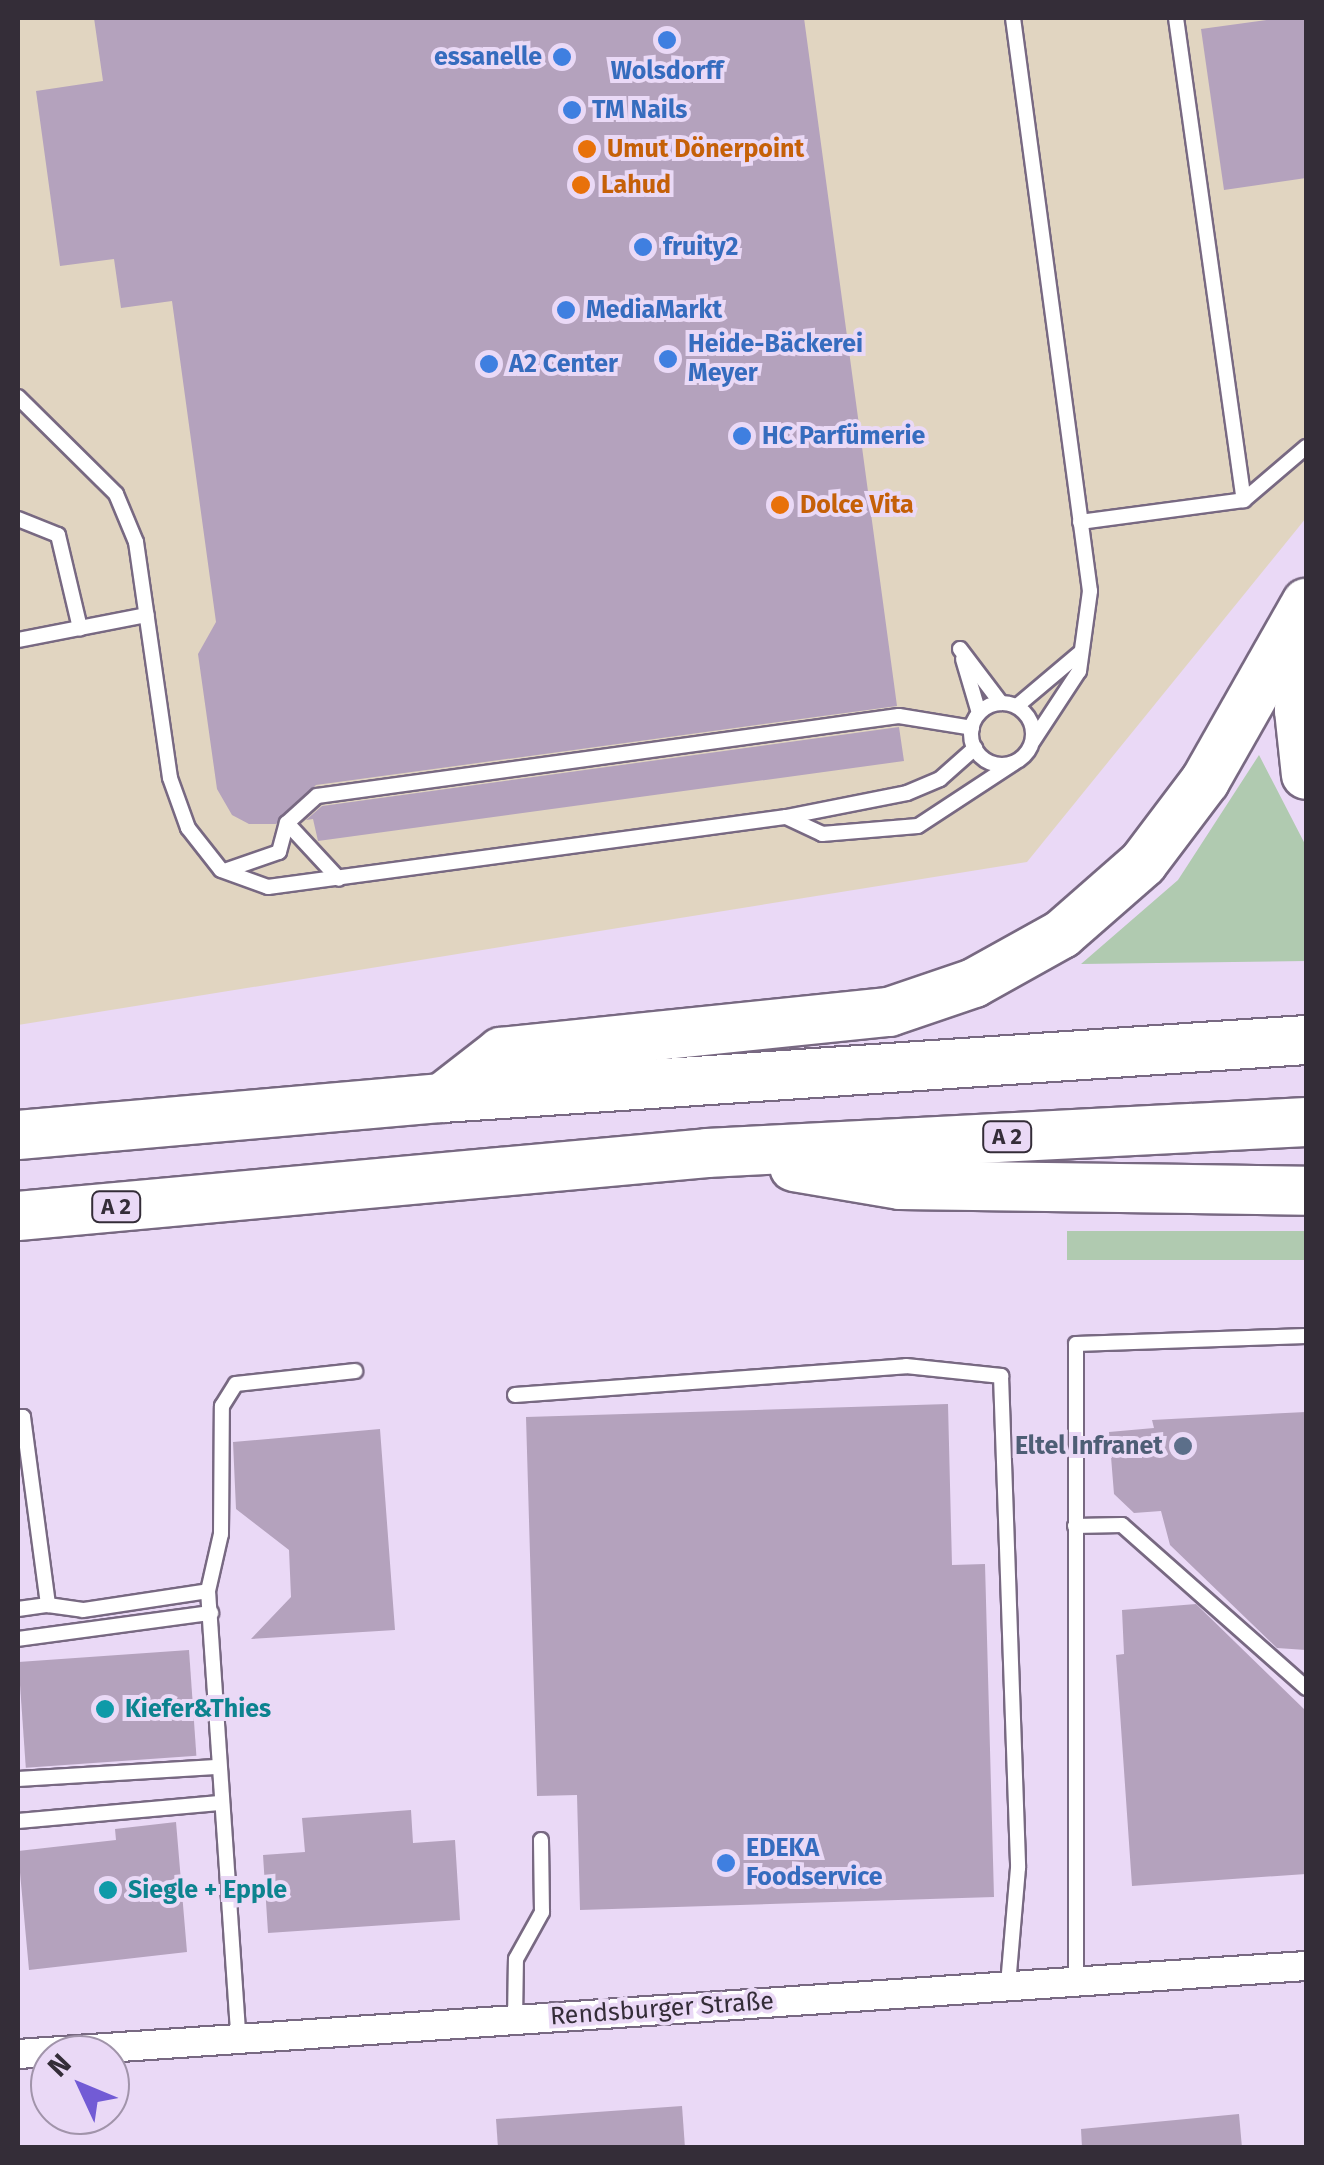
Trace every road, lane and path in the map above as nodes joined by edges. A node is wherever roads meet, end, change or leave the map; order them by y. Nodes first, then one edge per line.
1 (1014, 18) edge
2 (1176, 18) edge
3 (18, 397) edge
4 (1306, 448) edge
5 (1244, 500) junction
6 (18, 520) edge
7 (1080, 522) junction
8 (1306, 603) edge
9 (147, 615) junction
10 (80, 628) junction
11 (18, 640) edge
12 (1080, 653) junction
13 (1306, 674) edge
14 (1000, 703) junction
15 (1017, 706) junction
16 (979, 714) junction
17 (972, 728) junction
18 (1033, 741) junction
19 (975, 748) junction
20 (1014, 763) junction
21 (1306, 775) edge
22 (786, 817) junction
23 (287, 823) junction
24 (221, 870) junction
25 (339, 879) junction
26 (1306, 1040) edge
27 (442, 1098) junction
28 (1306, 1122) edge
29 (18, 1135) edge
30 (707, 1152) junction
31 (1306, 1191) edge
32 (18, 1216) edge
33 (1306, 1336) edge
34 (355, 1371) dead end
35 (515, 1396) dead end
36 (18, 1417) edge
37 (1075, 1526) junction
38 (208, 1590) junction
39 (48, 1604) junction
40 (18, 1609) edge
41 (211, 1613) junction
42 (18, 1639) edge
43 (1306, 1688) edge
44 (216, 1768) junction
45 (18, 1779) edge
46 (219, 1803) junction
47 (18, 1820) edge
48 (541, 1840) dead end
49 (1306, 1966) edge
50 (1076, 1980) junction
51 (1008, 1985) junction
52 (515, 2020) junction
53 (240, 2040) junction
54 (18, 2054) edge

1 - 7 lane
2 - 5 lane
3 - 9 lane
4 - 5 lane
5 - 7 lane
6 - 10 lane
7 - 12 lane
8 - 27 highway
9 - 10 lane
9 - 24 lane
10 - 11 lane
12 - 15 lane
12 - 18 lane
13 - 21 highway
14 - 15 lane
14 - 16 lane
14 - 16 lane
15 - 18 lane
16 - 17 lane
17 - 19 lane
17 - 23 lane
18 - 20 lane
19 - 20 lane
19 - 22 lane
20 - 22 lane
22 - 25 lane
23 - 24 lane
23 - 25 lane
24 - 25 lane
26 - 27 highway
27 - 29 highway
28 - 30 highway, A 2
30 - 31 highway
30 - 32 highway, A 2
33 - 37 lane
34 - 38 lane
35 - 51 lane
36 - 39 lane
37 - 43 lane
37 - 50 lane
38 - 39 lane
38 - 41 lane
39 - 40 lane
41 - 42 lane
41 - 44 lane
44 - 45 lane
44 - 46 lane
46 - 47 lane
46 - 53 lane
48 - 52 lane
49 - 50 street, Rendsburger Straße
50 - 51 street, Rendsburger Straße
51 - 52 street, Rendsburger Straße
52 - 53 street, Rendsburger Straße
53 - 54 street, Rendsburger Straße

